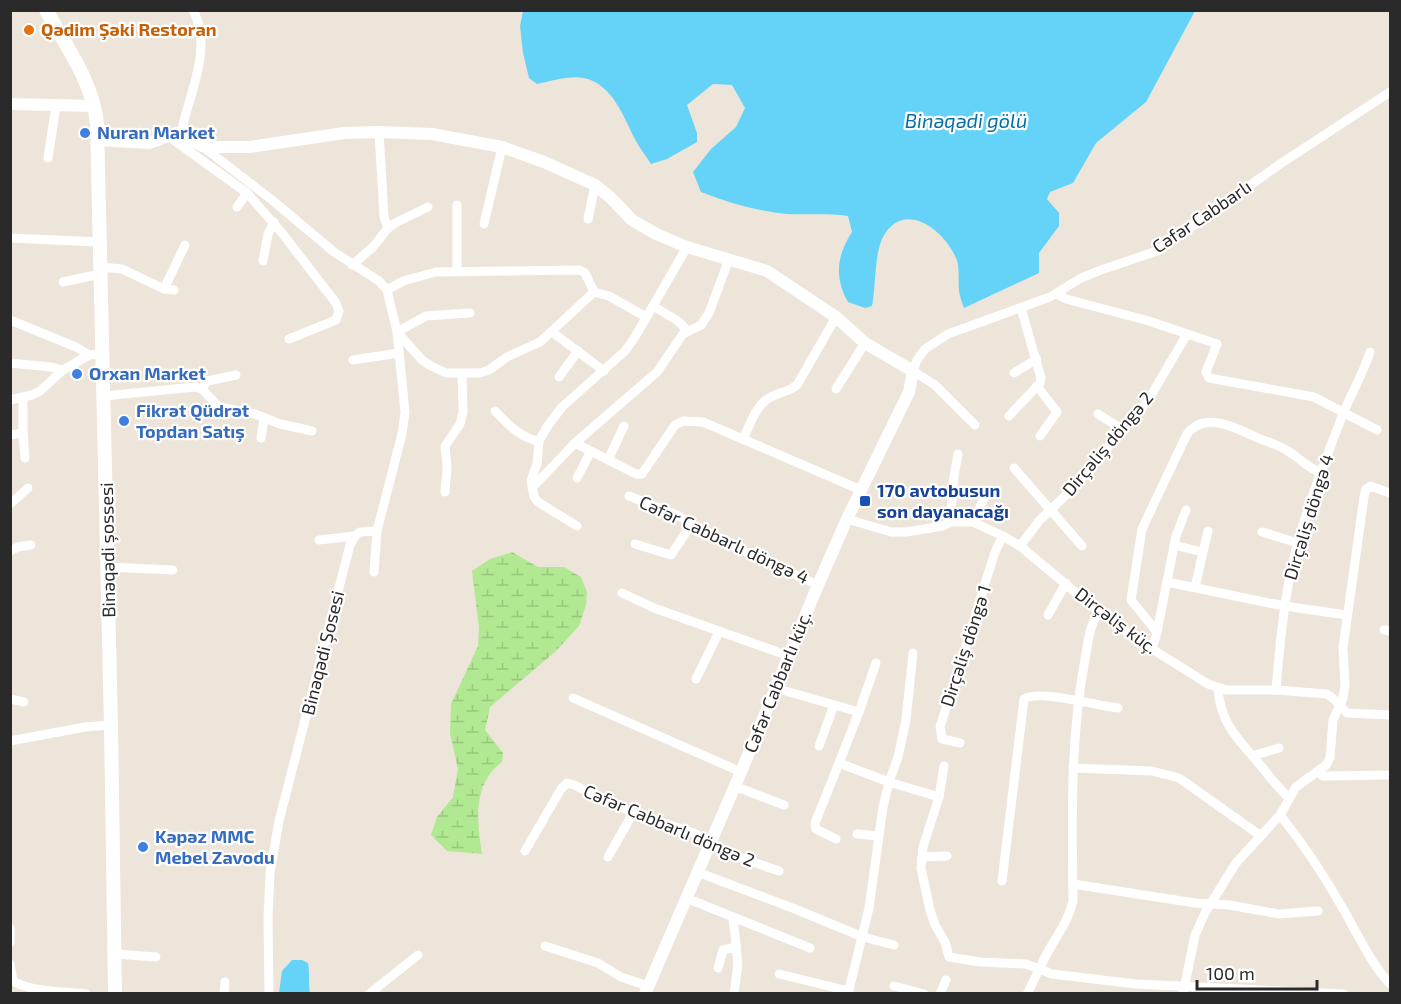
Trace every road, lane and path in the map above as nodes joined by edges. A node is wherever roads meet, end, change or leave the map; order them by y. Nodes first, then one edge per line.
1 (46, 10) edge
2 (193, 10) edge
3 (1390, 92) edge
4 (10, 104) edge
5 (56, 106) junction
6 (94, 106) junction
7 (379, 132) junction
8 (175, 135) junction
9 (97, 140) junction
10 (202, 146) junction
11 (502, 147) junction
12 (48, 158) dead end
13 (595, 185) junction
14 (247, 193) junction
15 (457, 205) dead end
16 (237, 207) dead end
17 (428, 207) dead end
18 (588, 219) dead end
19 (274, 222) junction
20 (484, 224) dead end
21 (388, 228) junction
22 (10, 238) edge
23 (99, 242) junction
24 (185, 245) dead end
25 (687, 247) junction
26 (729, 259) junction
27 (263, 261) dead end
28 (352, 265) junction
29 (457, 270) junction
30 (100, 271) junction
31 (63, 282) dead end
32 (387, 290) junction
33 (594, 292) junction
34 (1057, 294) junction
35 (653, 306) junction
36 (1021, 308) junction
37 (470, 314) dead end
38 (646, 317) junction
39 (836, 317) junction
40 (10, 320) edge
41 (688, 331) junction
42 (398, 332) junction
43 (552, 332) junction
44 (1187, 334) junction
45 (289, 339) dead end
46 (865, 342) junction
47 (578, 351) junction
48 (1370, 352) dead end
49 (399, 353) junction
50 (96, 354) junction
51 (1037, 359) junction
52 (353, 360) dead end
53 (10, 363) edge
54 (63, 370) junction
55 (604, 371) junction
56 (914, 371) junction
57 (1014, 373) dead end
58 (462, 374) junction
59 (236, 375) dead end
60 (559, 377) dead end
61 (1037, 386) junction
62 (202, 389) junction
63 (836, 390) dead end
64 (104, 396) junction
65 (23, 398) junction
66 (10, 400) edge
67 (495, 411) dead end
68 (1098, 414) dead end
69 (1343, 414) junction
70 (1009, 417) dead end
71 (264, 418) junction
72 (975, 425) dead end
73 (624, 426) dead end
74 (1122, 429) junction
75 (1377, 430) dead end
76 (312, 431) dead end
77 (23, 433) junction
78 (10, 435) edge
79 (1040, 436) dead end
80 (261, 438) dead end
81 (743, 439) junction
82 (539, 441) junction
83 (575, 443) junction
84 (591, 451) junction
85 (958, 454) dead end
86 (26, 458) dead end
87 (608, 460) junction
88 (1014, 468) dead end
89 (1321, 473) junction
90 (577, 478) dead end
91 (28, 488) dead end
92 (532, 488) junction
93 (861, 490) junction
94 (445, 492) dead end
95 (1390, 493) edge
96 (630, 496) dead end
97 (984, 498) dead end
98 (10, 504) edge
99 (1051, 510) junction
100 (1186, 510) dead end
101 (847, 519) junction
102 (950, 522) junction
103 (973, 522) junction
104 (691, 525) junction
105 (577, 526) dead end
106 (377, 531) junction
107 (1208, 531) dead end
108 (1262, 532) dead end
109 (355, 536) junction
110 (1003, 536) junction
111 (319, 540) dead end
112 (1298, 543) junction
113 (31, 544) dead end
114 (634, 544) dead end
115 (1174, 545) junction
116 (1020, 546) junction
117 (1082, 546) dead end
118 (10, 551) edge
119 (1202, 552) junction
120 (108, 567) junction
121 (173, 570) dead end
122 (374, 572) dead end
123 (1167, 582) junction
124 (1066, 583) junction
125 (818, 585) junction
126 (1195, 587) junction
127 (622, 593) dead end
128 (1284, 606) junction
129 (1099, 612) junction
130 (1048, 615) dead end
131 (1347, 615) junction
132 (718, 632) junction
133 (1157, 632) junction
134 (1152, 649) junction
135 (913, 653) dead end
136 (789, 656) junction
137 (876, 663) dead end
138 (696, 679) dead end
139 (775, 688) junction
140 (1218, 688) junction
141 (1276, 690) junction
142 (573, 698) dead end
143 (10, 699) edge
144 (1078, 700) junction
145 (24, 702) dead end
146 (1338, 704) junction
147 (834, 705) junction
148 (1118, 708) dead end
149 (859, 712) junction
150 (1390, 715) edge
151 (111, 725) junction
152 (10, 741) edge
153 (960, 743) dead end
154 (819, 746) dead end
155 (1279, 748) dead end
156 (1252, 756) junction
157 (839, 763) junction
158 (944, 766) dead end
159 (1073, 768) junction
160 (741, 772) junction
161 (1318, 772) junction
162 (1390, 775) edge
163 (889, 782) junction
164 (734, 786) junction
165 (939, 797) junction
166 (1289, 798) junction
167 (784, 805) dead end
168 (633, 813) junction
169 (1280, 815) junction
170 (857, 834) dead end
171 (878, 836) junction
172 (1261, 836) junction
173 (836, 839) dead end
174 (710, 844) junction
175 (525, 851) dead end
176 (947, 856) dead end
177 (608, 857) dead end
178 (922, 857) junction
179 (780, 871) dead end
180 (697, 872) junction
181 (1002, 881) dead end
182 (1073, 884) junction
183 (686, 898) junction
184 (1210, 905) junction
185 (1318, 911) dead end
186 (733, 918) junction
187 (10, 928) edge
188 (863, 937) junction
189 (10, 942) edge
190 (894, 945) dead end
191 (545, 946) dead end
192 (736, 947) junction
193 (810, 948) dead end
194 (115, 954) junction
195 (418, 955) dead end
196 (156, 957) dead end
197 (10, 964) edge
198 (718, 968) dead end
199 (1040, 969) junction
200 (779, 974) dead end
201 (946, 980) dead end
202 (225, 982) dead end
203 (12, 983) edge
204 (1390, 984) edge
205 (894, 986) dead end
206 (1136, 989) edge
207 (646, 990) edge
208 (1184, 990) edge
209 (849, 992) edge
210 (86, 993) edge
211 (115, 993) edge
212 (224, 993) edge
213 (269, 993) edge
214 (369, 993) edge
215 (734, 993) edge
216 (924, 993) edge
217 (940, 993) edge
218 (1027, 993) edge
219 (1344, 993) edge

1 - 6 main road, Binəqədi şossesi
2 - 8 street
3 - 34 street, Cəfər Cabbarlı
4 - 5 street
5 - 6 street
5 - 12 street
6 - 9 main road, Binəqədi şossesi
7 - 10 street
7 - 11 street
7 - 21 street
8 - 9 street
8 - 10 street
8 - 14 street
9 - 23 main road, Binəqədi şossesi
10 - 28 street
11 - 13 street
11 - 20 street
13 - 18 street
13 - 25 street
14 - 16 street
14 - 19 street
15 - 29 street
17 - 21 street
19 - 27 street
19 - 45 street
21 - 28 street
22 - 23 street
23 - 30 main road, Binəqədi şossesi
24 - 30 street
25 - 26 street
25 - 35 street
26 - 39 street
26 - 41 street
28 - 32 street
29 - 32 street
29 - 33 street
30 - 31 street
30 - 50 main road, Binəqədi şossesi
32 - 42 street
33 - 38 street
33 - 43 street
34 - 36 street, Cəfər Cabbarlı
34 - 44 street
35 - 38 street
35 - 41 street
36 - 51 street
36 - 56 street, Cəfər Cabbarlı
37 - 42 street
38 - 55 street
39 - 46 street
39 - 81 street
40 - 50 street
41 - 83 street
42 - 49 street
42 - 58 street
43 - 47 street
43 - 58 street
44 - 69 street
44 - 74 street, Dirçəliş döngə 2
46 - 56 street
46 - 63 street
47 - 55 street
47 - 60 street
48 - 69 street, Dirçəliş döngə 4
49 - 52 street
49 - 106 street
50 - 54 street
50 - 64 main road, Binəqədi şossesi
51 - 57 street
51 - 61 street
53 - 54 street
54 - 65 street
55 - 82 street
56 - 72 street
56 - 93 street, Cəfər Cabbarlı küç.
58 - 94 street
59 - 62 street
61 - 70 street
61 - 79 street
62 - 64 street
62 - 71 street
64 - 120 main road, Binəqədi şossesi
65 - 66 street
65 - 77 street
67 - 82 street
68 - 74 street
69 - 75 street
69 - 89 street, Dirçəliş döngə 4
71 - 76 street
71 - 80 street
73 - 87 street
74 - 99 street, Dirçəliş döngə 2
77 - 78 street
77 - 86 street
81 - 87 street
81 - 93 street
82 - 92 street
83 - 84 street
83 - 92 street
84 - 87 street
84 - 90 street
85 - 102 street
88 - 99 street
89 - 112 street, Dirçəliş döngə 4
89 - 133 street
91 - 98 street
92 - 105 street
93 - 101 street, Cəfər Cabbarlı küç.
95 - 131 street
96 - 104 street, Cəfər Cabbarlı döngə 4
97 - 103 street
99 - 116 street, Dirçəliş döngə 2
99 - 117 street
100 - 115 street
101 - 102 street, Dirçəliş küç.
101 - 125 street, Cəfər Cabbarlı küç.
102 - 103 street, Dirçəliş küç.
103 - 110 street, Dirçəliş küç.
104 - 114 street
104 - 125 street, Cəfər Cabbarlı döngə 4
106 - 109 street
106 - 122 street
107 - 119 street
108 - 112 street
109 - 111 street
109 - 213 street, Binəqədi Şosesi
110 - 116 street, Dirçəliş küç.
110 - 153 street, Dirçəliş döngə 1
112 - 128 street, Dirçəliş döngə 4
113 - 118 street
115 - 119 street
115 - 123 street
116 - 124 street, Dirçəliş küç.
119 - 126 street
120 - 121 street
120 - 151 main road, Binəqədi şossesi
123 - 126 street
123 - 133 street
124 - 129 street, Dirçəliş küç.
124 - 130 street
125 - 136 street, Cəfər Cabbarlı küç.
126 - 128 street
127 - 132 street
128 - 131 street
128 - 141 street, Dirçəliş döngə 4
129 - 134 street, Dirçəliş küç.
129 - 144 street
131 - 146 street
132 - 136 street
132 - 138 street
133 - 134 street
134 - 140 street, Dirçəliş küç.
135 - 163 street
136 - 139 street, Cəfər Cabbarlı küç.
137 - 149 street
139 - 147 street
139 - 160 street, Cəfər Cabbarlı küç.
140 - 141 street, Dirçəliş küç.
140 - 156 street
141 - 146 street, Dirçəliş küç.
142 - 160 street
143 - 145 street
144 - 148 street
144 - 159 street
144 - 181 street
146 - 150 street, Dirçəliş küç.
146 - 161 street
147 - 149 street
147 - 154 street
149 - 157 street
151 - 152 street
151 - 194 main road, Binəqədi şossesi
155 - 156 street
156 - 166 street
157 - 163 street
157 - 173 street
158 - 165 street
159 - 172 street
159 - 182 street
160 - 164 street, Cəfər Cabbarlı küç.
161 - 162 street
161 - 166 street
163 - 165 street
163 - 171 street
164 - 167 street
164 - 174 street, Cəfər Cabbarlı küç.
165 - 178 street
166 - 169 street
168 - 174 street, Cəfər Cabbarlı döngə 2
168 - 175 street, Cəfər Cabbarlı döngə 2
168 - 177 street
169 - 172 street
169 - 204 street
170 - 171 street
171 - 188 street
172 - 184 street
174 - 179 street, Cəfər Cabbarlı döngə 2
174 - 180 street, Cəfər Cabbarlı küç.
176 - 178 street
178 - 199 street
180 - 183 street, Cəfər Cabbarlı küç.
180 - 188 street
182 - 184 street
182 - 199 street
183 - 186 street
183 - 207 street, Cəfər Cabbarlı küç.
184 - 185 street
184 - 208 street
186 - 192 street
186 - 193 street
187 - 189 street
188 - 190 street
188 - 209 street
191 - 207 street
192 - 198 street
192 - 215 street
194 - 196 street
194 - 211 main road, Binəqədi şossesi
195 - 214 street
197 - 203 street
199 - 206 street
199 - 218 street
200 - 209 street
201 - 217 street
202 - 212 street
203 - 210 street
205 - 216 street
206 - 208 street
208 - 219 street

